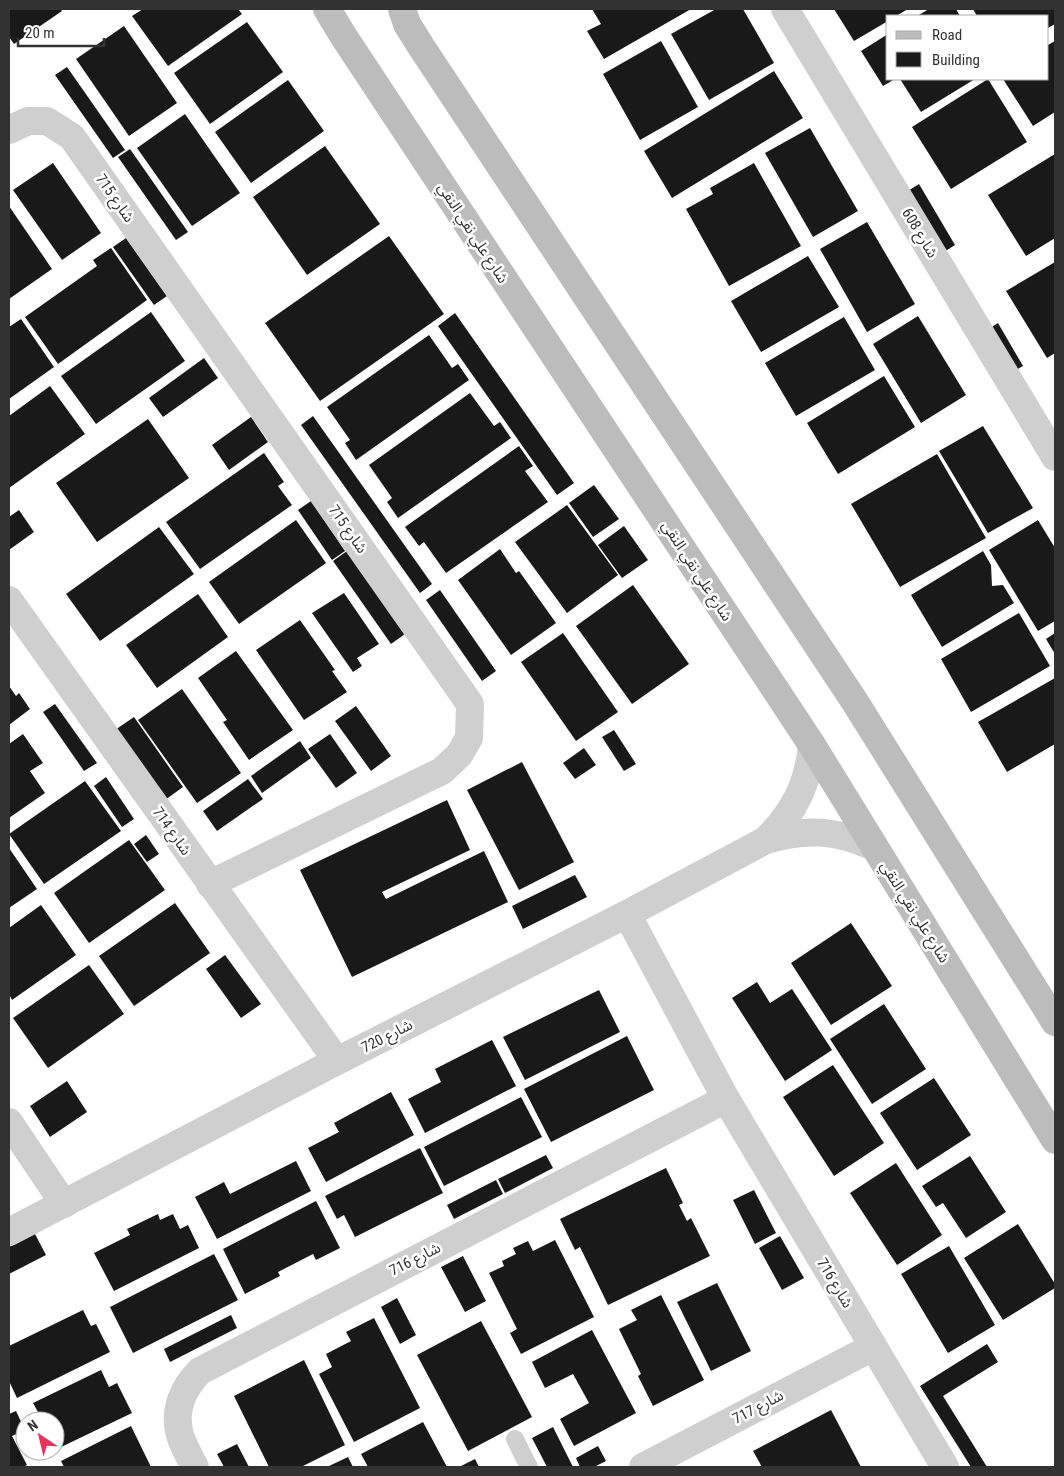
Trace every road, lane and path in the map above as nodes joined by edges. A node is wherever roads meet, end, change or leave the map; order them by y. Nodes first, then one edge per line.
1 (327, 9) edge
2 (402, 9) edge
3 (785, 9) edge
4 (9, 130) edge
5 (1052, 444) edge
6 (9, 600) edge
7 (812, 745) junction
8 (766, 840) junction
9 (874, 847) junction
10 (210, 884) junction
11 (627, 914) junction
12 (1055, 1022) edge
13 (336, 1062) junction
14 (726, 1098) junction
15 (9, 1122) edge
16 (1055, 1140) edge
17 (64, 1204) junction
18 (9, 1232) edge
19 (873, 1346) junction
20 (515, 1439) dead end
21 (195, 1467) edge
22 (528, 1467) edge
23 (643, 1467) edge
24 (945, 1467) edge

1 - 7 street, شارع علي نقي النقي
2 - 12 street
3 - 5 street, شارع 608
4 - 10 street, شارع 715
6 - 10 street, شارع 714
7 - 8 street, شارع 720
7 - 9 street, شارع علي نقي النقي
8 - 9 street, شارع 720
8 - 11 street, شارع 720
9 - 16 street, شارع علي نقي النقي
10 - 13 street, شارع 714
11 - 13 street, شارع 720
11 - 14 street, شارع 716
13 - 17 street, شارع 720
14 - 19 street, شارع 716
14 - 21 street, شارع 716
15 - 17 street
17 - 18 street, شارع 720
19 - 23 street, شارع 717
19 - 24 street, شارع 716
20 - 22 lane

